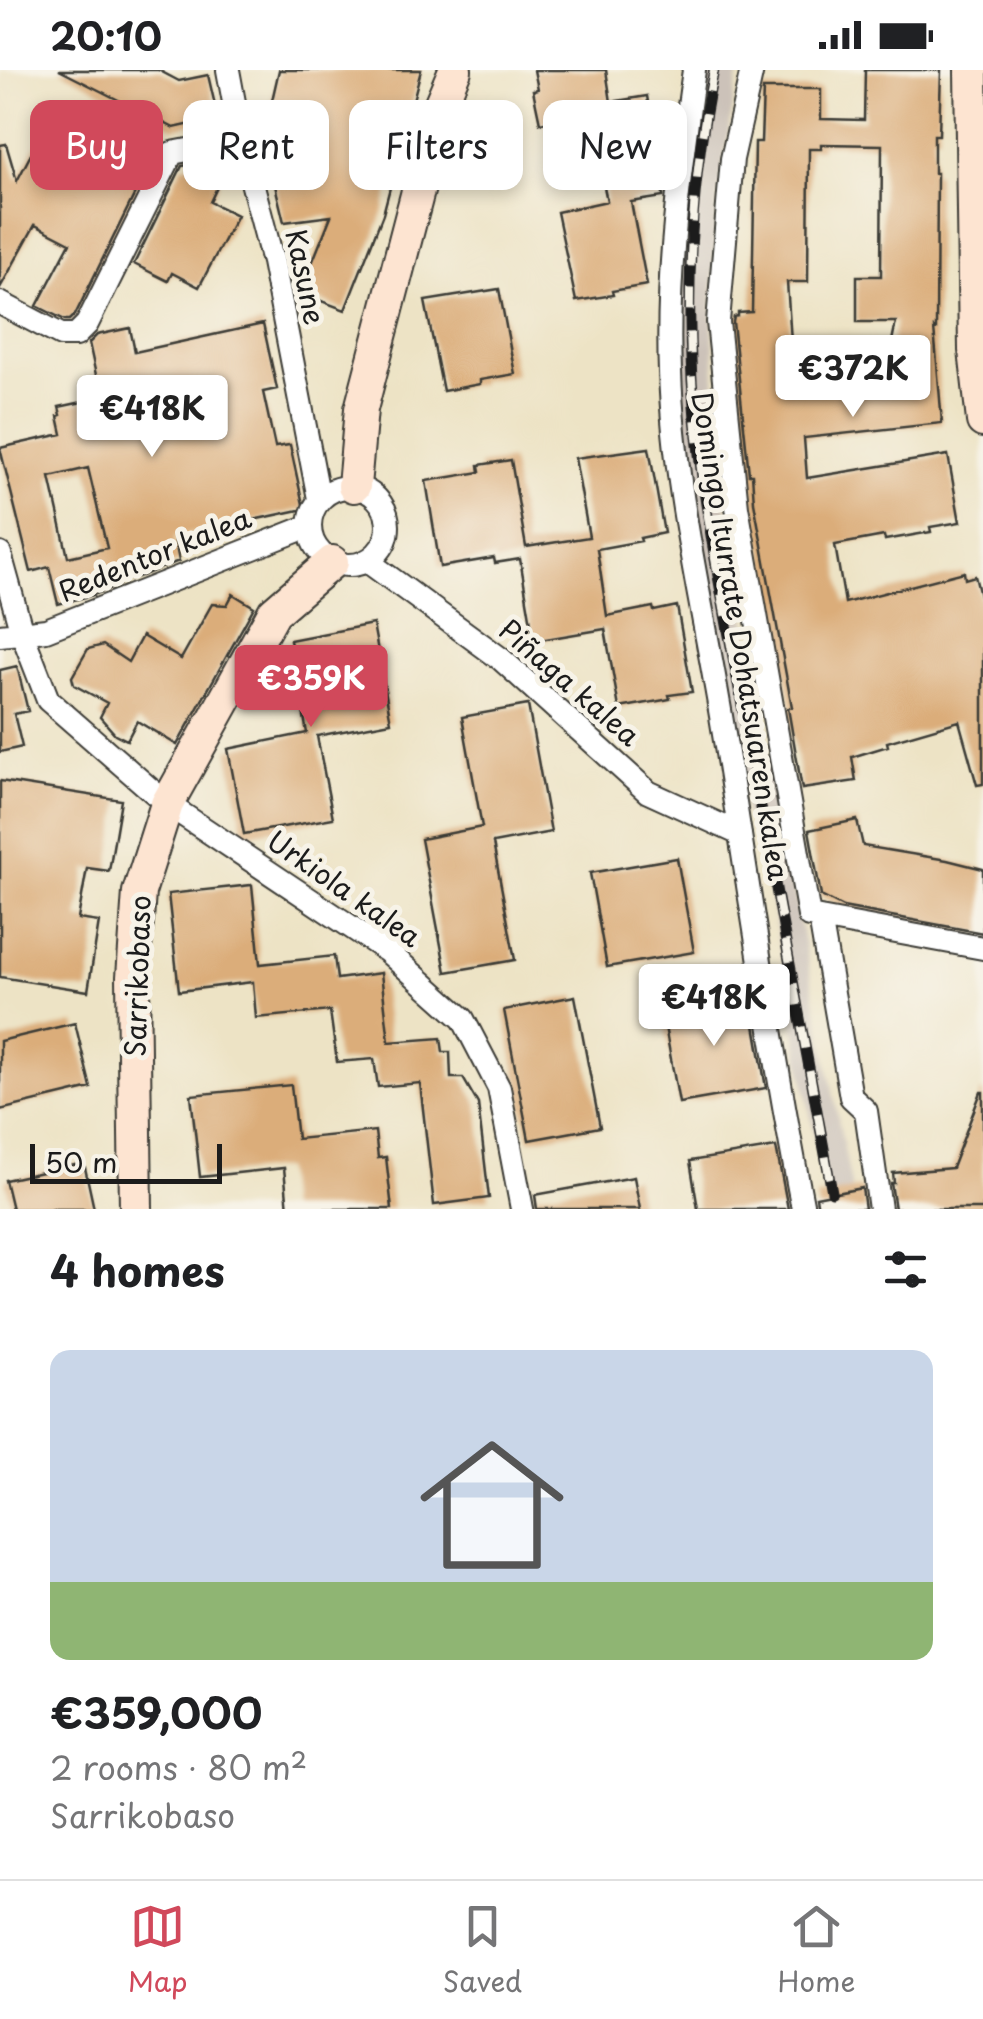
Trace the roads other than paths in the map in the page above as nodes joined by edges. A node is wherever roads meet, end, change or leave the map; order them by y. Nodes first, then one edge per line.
1 (228, 70) edge
2 (454, 70) edge
3 (694, 70) edge
4 (752, 70) edge
5 (971, 70) edge
6 (234, 100) edge
7 (183, 151) edge
8 (255, 190) edge
9 (0, 303) edge
10 (979, 351) edge
11 (983, 421) edge
12 (354, 486) junction
13 (320, 498) junction
14 (309, 526) junction
15 (0, 554) edge
16 (367, 561) junction
17 (332, 562) junction
18 (11, 634) edge
19 (167, 804) junction
20 (740, 834) junction
21 (815, 917) junction
22 (983, 948) edge
23 (136, 1209) edge
24 (522, 1209) edge
25 (803, 1209) edge
26 (880, 1209) edge

1 - 6 street, Kasune
2 - 12 street
3 - 20 street, Domingo Iturrate Dohatsuaren kalea
4 - 21 street
5 - 10 street
7 - 9 street
8 - 13 street, Kasune
10 - 11 street
12 - 13 street
12 - 16 street
13 - 14 street
14 - 17 street
14 - 18 street, Redentor kalea
15 - 18 street, Urkiola kalea
16 - 17 street
16 - 20 street, Piñaga kalea
17 - 19 street, Sarrikobaso
18 - 19 street, Urkiola kalea
19 - 23 street, Sarrikobaso
19 - 24 street, Urkiola kalea
20 - 25 street, Domingo Iturrate Dohatsuaren kalea
21 - 22 street
21 - 26 street

